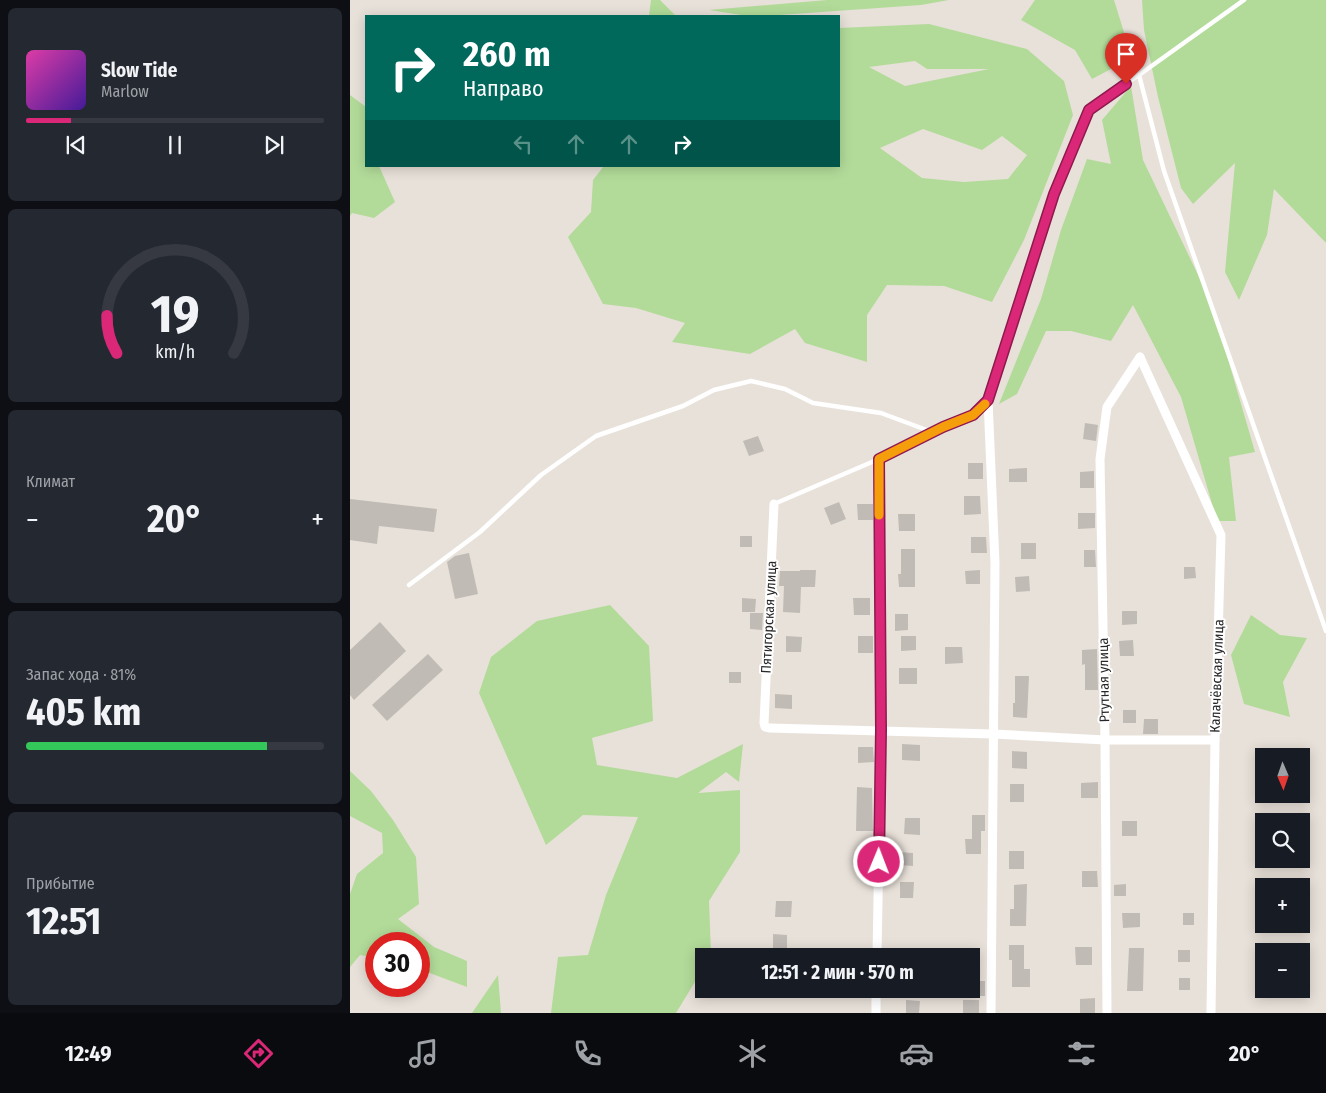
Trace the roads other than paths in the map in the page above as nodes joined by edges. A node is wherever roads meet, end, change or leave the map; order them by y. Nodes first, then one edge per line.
1 (1244, 0) edge
2 (1139, 75) junction
3 (1140, 357) joint
4 (988, 400) junction
5 (932, 432) junction
6 (879, 459) junction
7 (774, 504) joint
8 (409, 585) dead end
9 (1326, 631) edge
10 (881, 730) junction
11 (993, 734) junction
12 (1105, 740) junction
13 (1215, 740) junction
14 (877, 948) edge
15 (876, 998) edge
16 (876, 1013) edge
17 (992, 1013) edge
18 (1107, 1013) edge
19 (1211, 1013) edge

1 - 2 lane
2 - 4 lane
2 - 9 lane
3 - 12 street, Ртутная улица
3 - 13 street, Калачёвская улица
4 - 5 lane
4 - 11 street
5 - 6 lane
5 - 8 lane
6 - 7 lane
6 - 10 street
7 - 10 street, Пятигорская улица
10 - 11 street
10 - 14 street
11 - 12 street
11 - 17 street
12 - 13 street
12 - 18 street, Ртутная улица
13 - 19 street, Калачёвская улица
15 - 16 street

